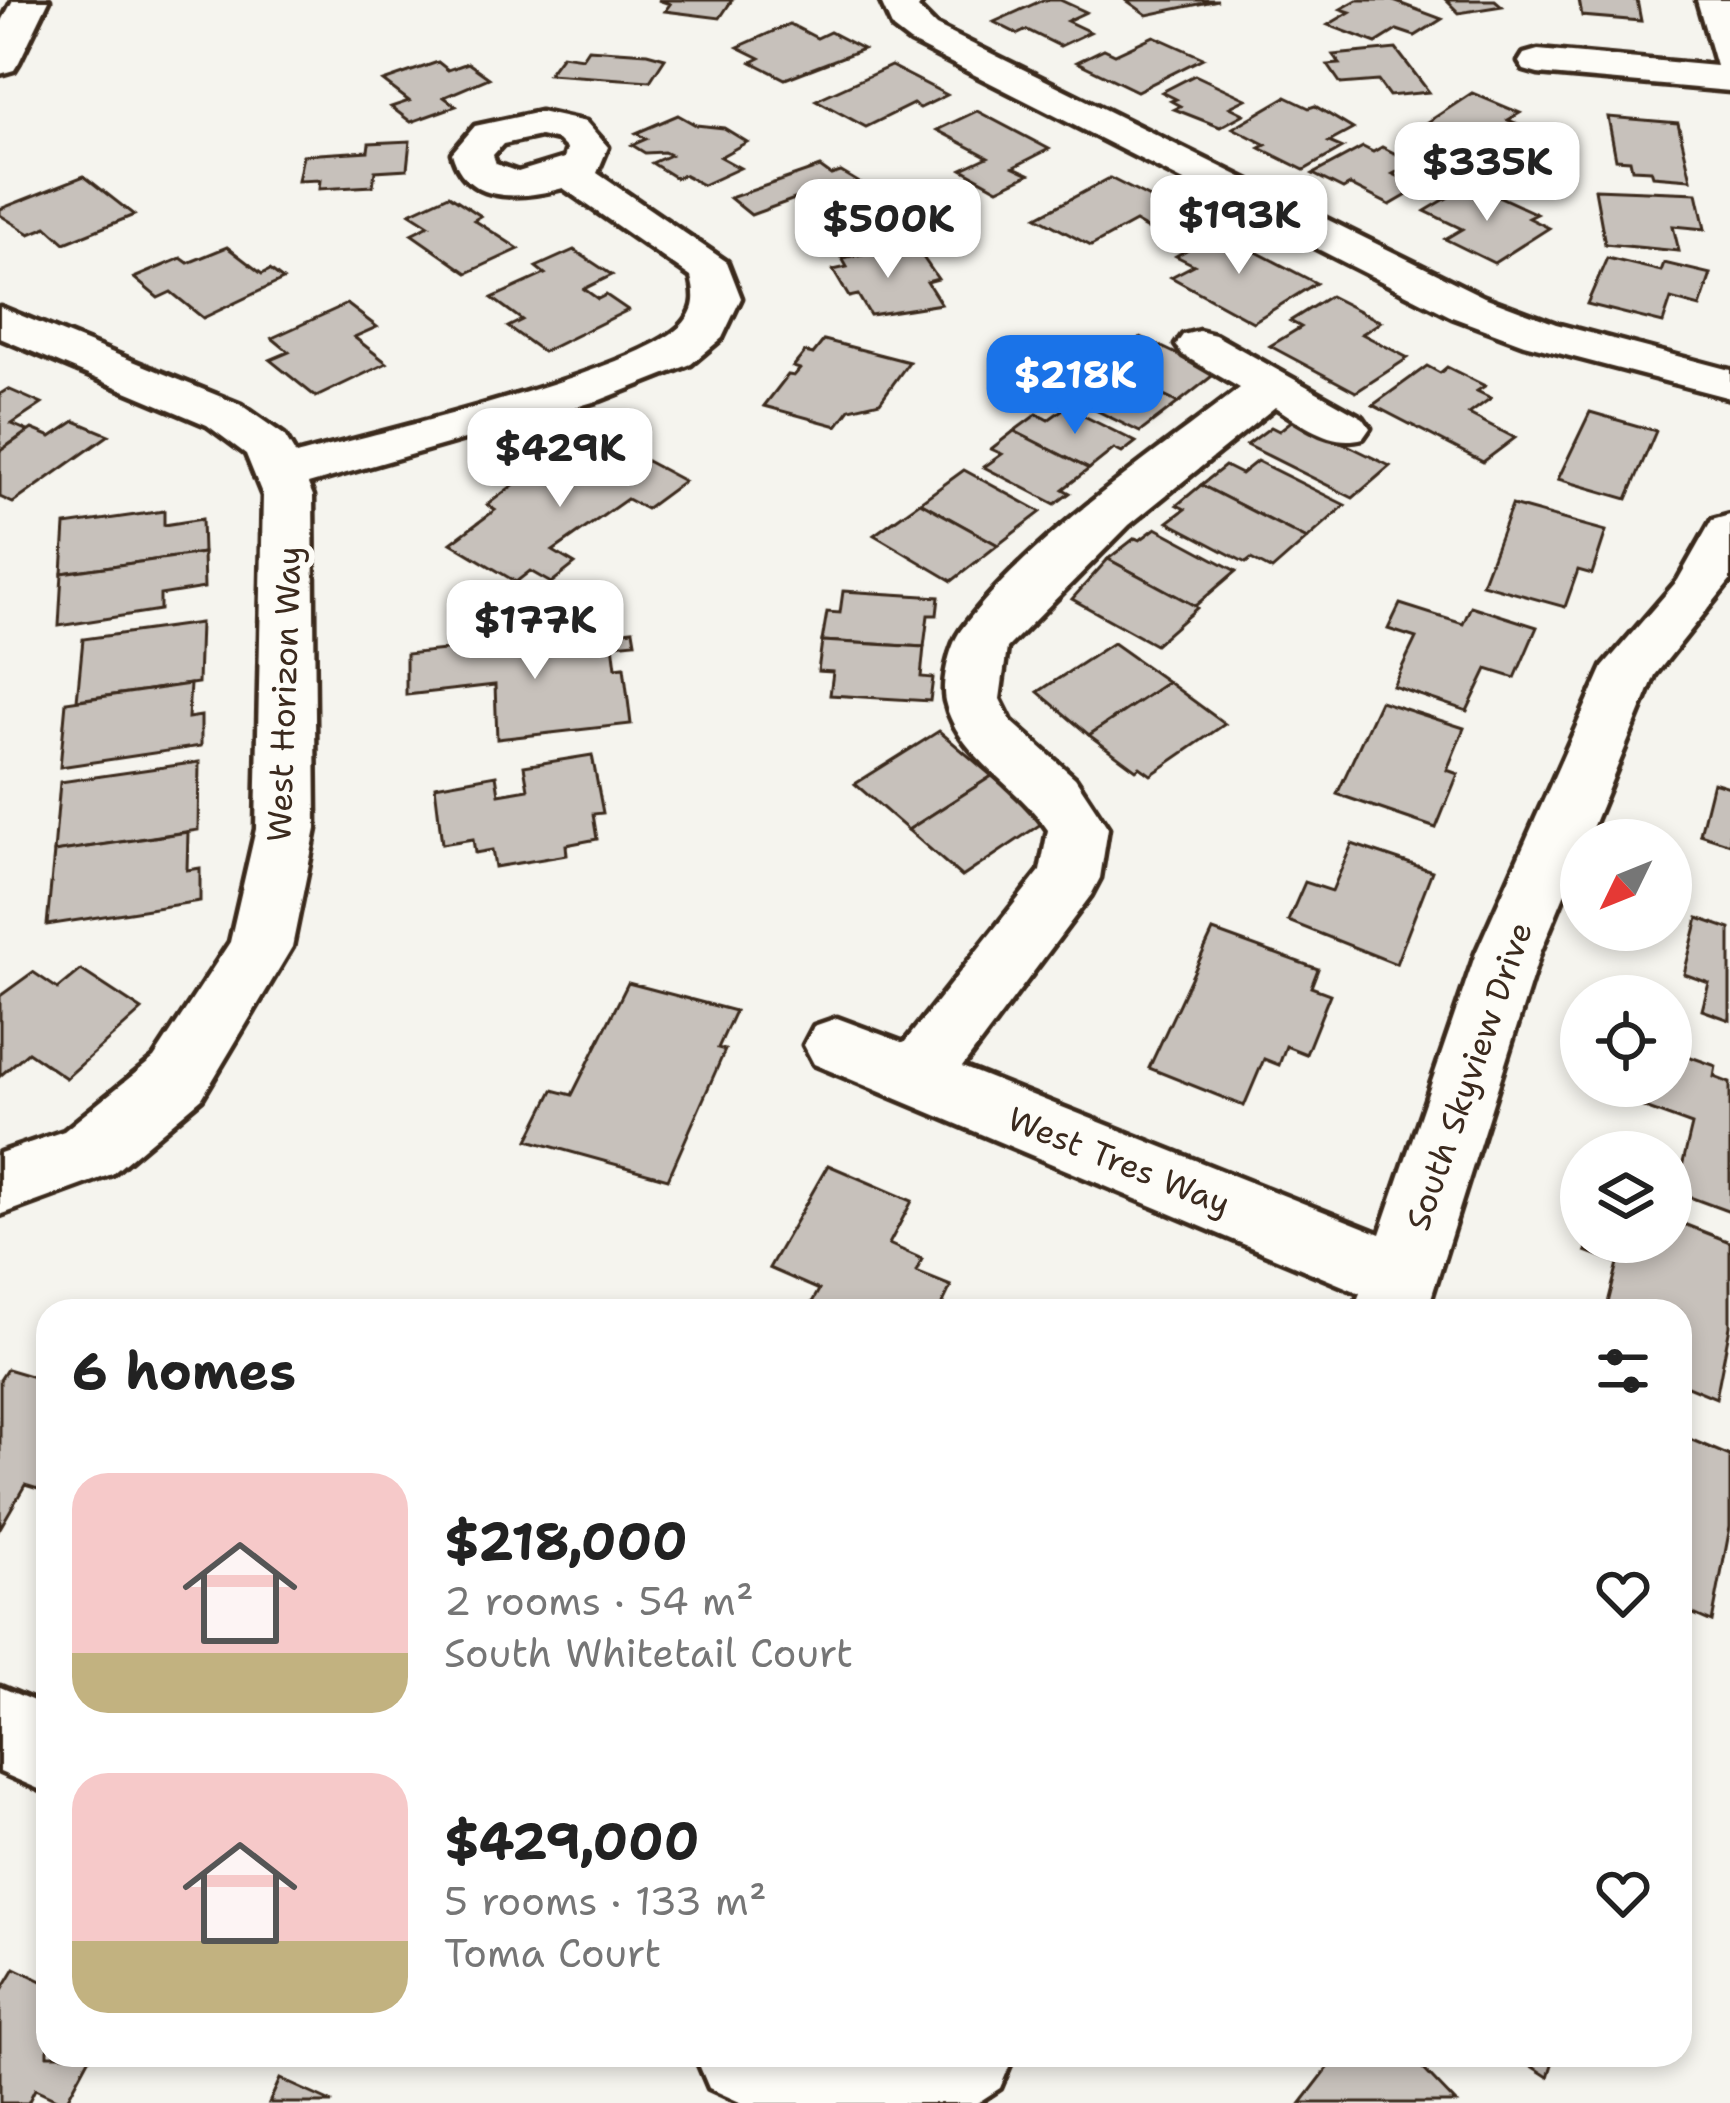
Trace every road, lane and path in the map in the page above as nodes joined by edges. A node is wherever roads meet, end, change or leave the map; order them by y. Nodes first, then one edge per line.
1 (31, 0) edge
2 (906, 0) edge
3 (1715, 0) edge
4 (1730, 59) edge
5 (0, 62) edge
6 (1538, 62) dead end
7 (1730, 79) edge
8 (570, 174) dead end
9 (0, 321) edge
10 (1199, 345) dead end
11 (1730, 384) edge
12 (1272, 386) junction
13 (1346, 428) dead end
14 (279, 476) junction
15 (1730, 532) edge
16 (837, 1045) dead end
17 (916, 1077) junction
18 (0, 1184) edge
19 (1395, 1294) edge
20 (0, 1729) edge
21 (36, 1745) edge
22 (769, 2067) edge
23 (948, 2067) edge
24 (851, 2103) edge
25 (889, 2103) edge

1 - 5 street
2 - 11 street
3 - 4 street
6 - 7 street
8 - 14 street
9 - 14 street, West Horizon Way
10 - 12 street
12 - 13 street
12 - 17 street
14 - 18 street, West Horizon Way
15 - 19 street, South Skyview Drive
16 - 17 street, West Tres Way
17 - 19 street, West Tres Way
20 - 21 street
22 - 24 street
23 - 25 street

